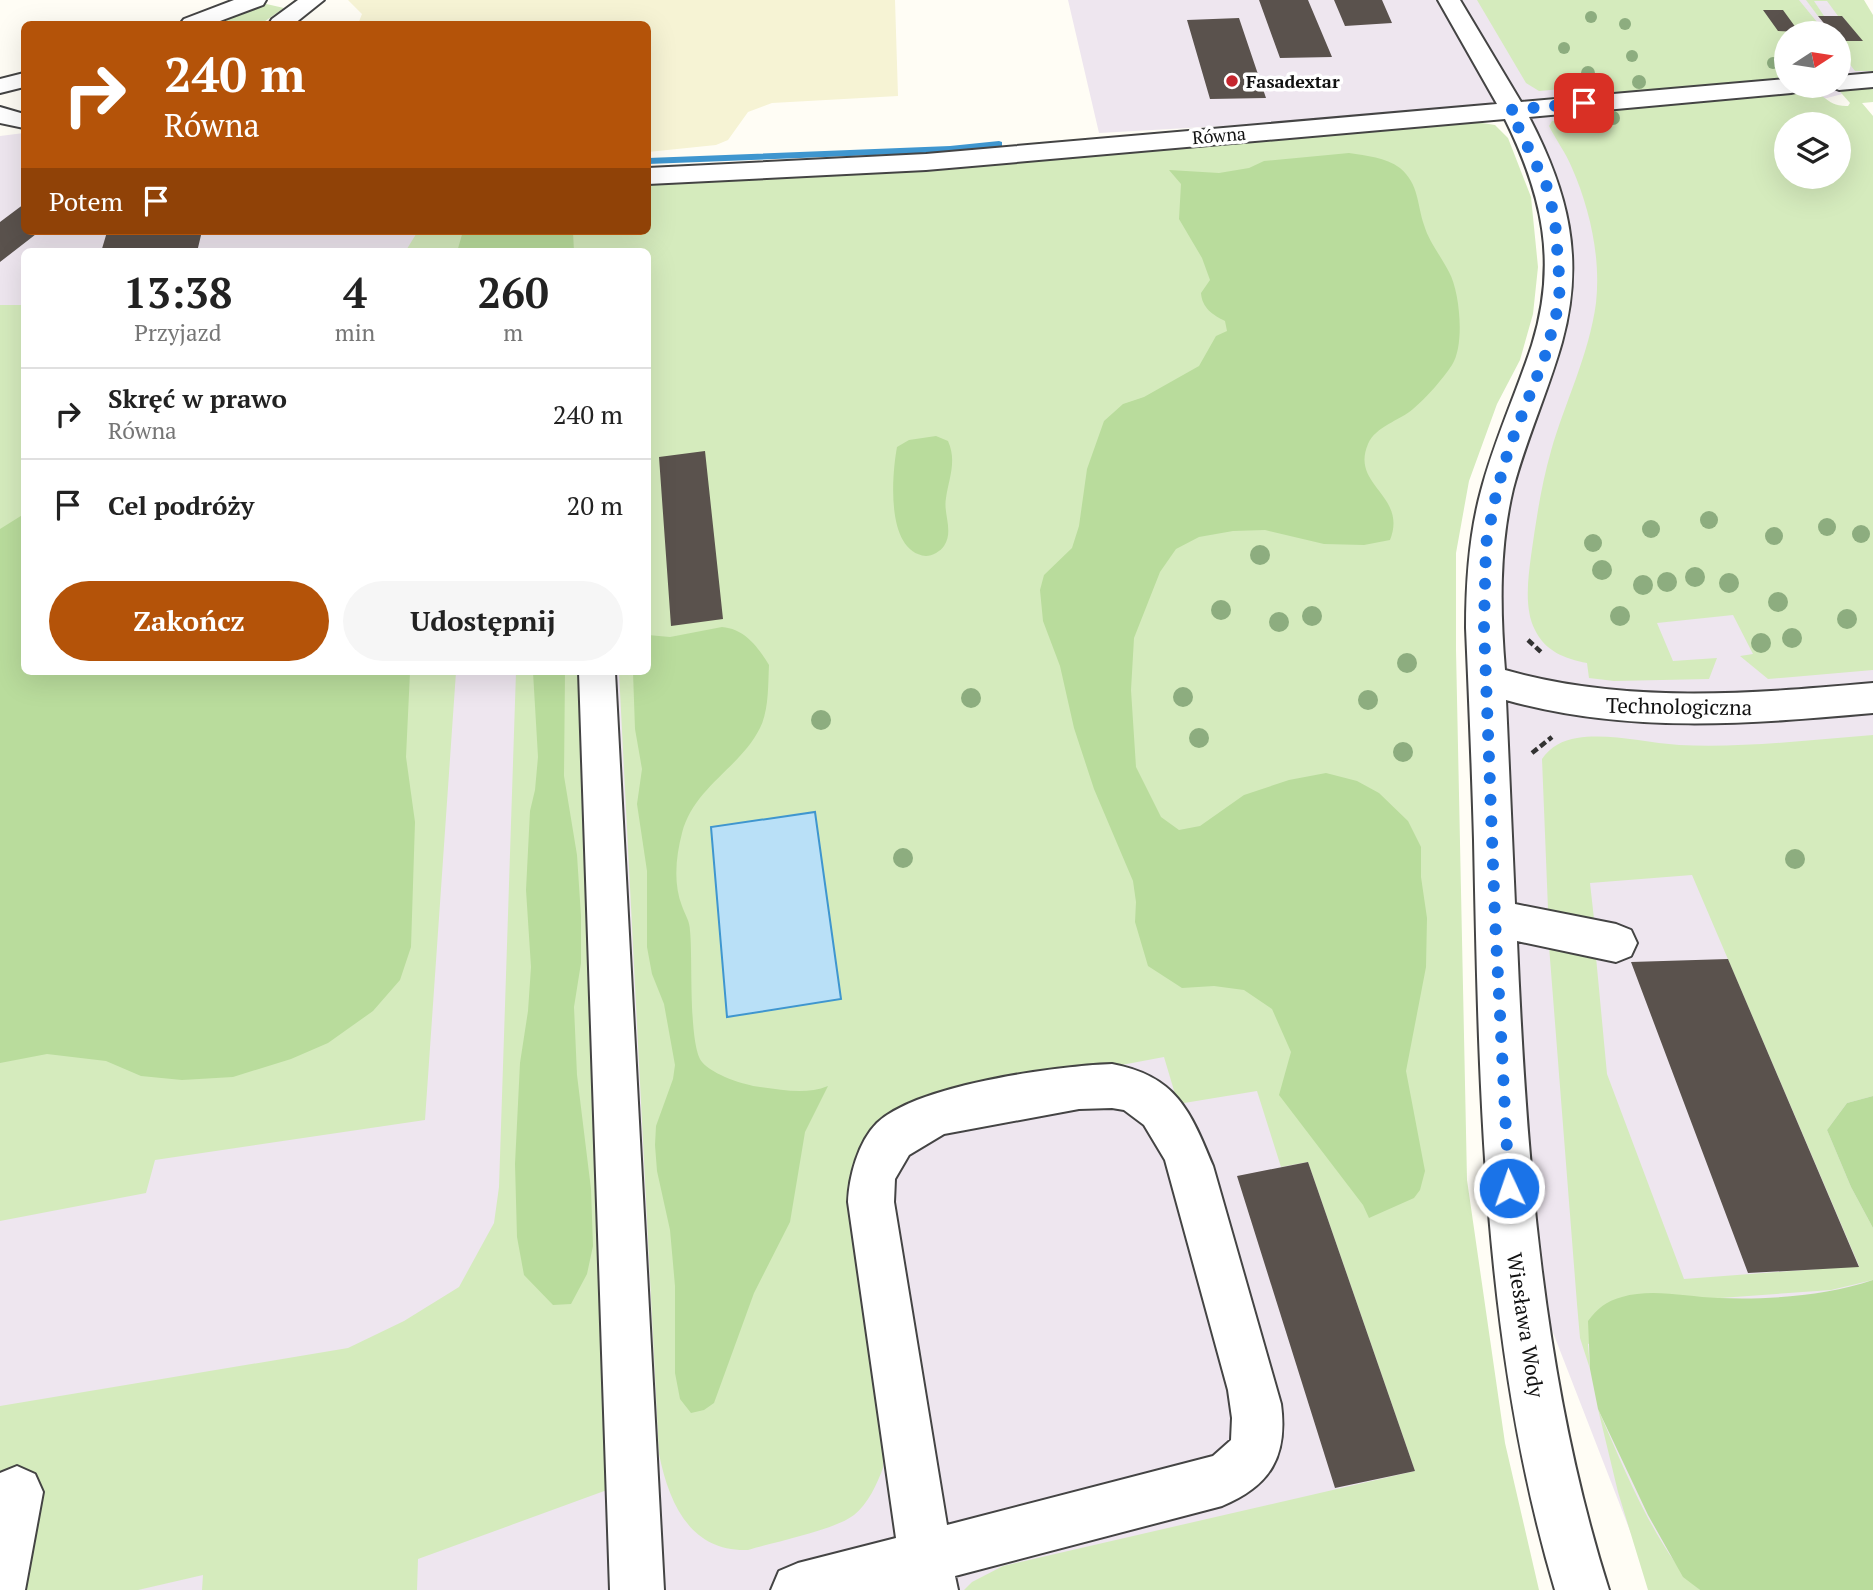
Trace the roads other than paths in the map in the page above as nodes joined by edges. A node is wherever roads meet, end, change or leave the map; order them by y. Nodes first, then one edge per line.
1 (255, 0) edge
2 (313, 0) edge
3 (1449, 0) edge
4 (200, 21) edge
5 (284, 21) edge
6 (1873, 80) edge
7 (21, 81) edge
8 (1852, 82) edge
9 (0, 86) edge
10 (1774, 87) edge
11 (1510, 110) junction
12 (0, 115) edge
13 (21, 120) edge
14 (651, 176) edge
15 (597, 675) edge
16 (1488, 680) junction
17 (1873, 698) edge
18 (1495, 918) junction
19 (1616, 943) dead end
20 (18, 1492) dead end
21 (928, 1573) edge
22 (0, 1586) edge
23 (637, 1590) edge
24 (798, 1590) edge
25 (1582, 1590) edge

1 - 4 street
2 - 5 street
3 - 11 street, Wiesława Wody
6 - 8 street
7 - 9 street
10 - 11 street, Równa
11 - 14 street, Równa
11 - 16 street, Wiesława Wody
12 - 13 street
15 - 23 street
16 - 17 street, Technologiczna
16 - 18 street, Wiesława Wody
18 - 19 street
18 - 25 street, Wiesława Wody
20 - 22 street
21 - 21 street
21 - 24 street

